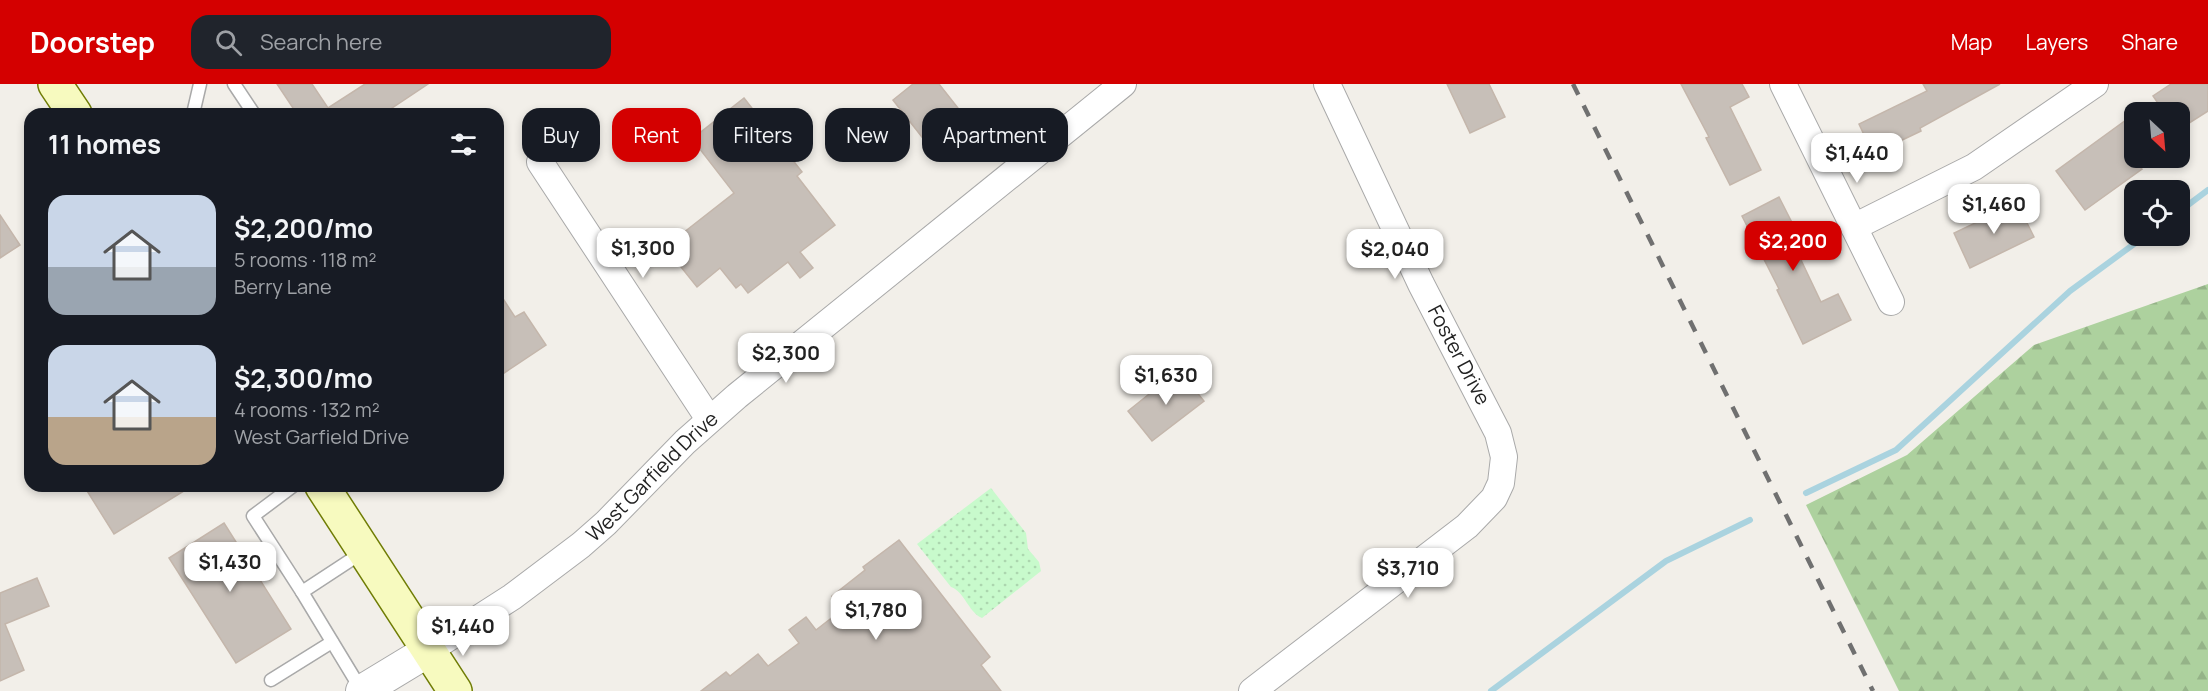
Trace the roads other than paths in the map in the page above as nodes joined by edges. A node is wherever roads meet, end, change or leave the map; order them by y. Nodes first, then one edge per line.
1 (55, 84) edge
2 (200, 84) edge
3 (234, 84) edge
4 (1123, 84) edge
5 (1327, 84) edge
6 (1783, 84) edge
7 (2095, 84) edge
8 (71, 108) edge
9 (194, 108) edge
10 (250, 108) edge
11 (540, 162) dead end
12 (1854, 227) junction
13 (1891, 302) dead end
14 (709, 419) junction
15 (285, 492) edge
16 (326, 492) edge
17 (364, 552) junction
18 (302, 592) junction
19 (332, 642) junction
20 (428, 651) junction
21 (271, 680) dead end
22 (362, 691) edge
23 (455, 691) edge
24 (1252, 691) edge

1 - 8 main road
2 - 9 lane
3 - 10 lane
4 - 14 street, West Garfield Drive
5 - 24 street, Foster Drive
6 - 12 street
7 - 12 street
11 - 14 street
12 - 13 street
14 - 20 street, West Garfield Drive
15 - 18 lane
16 - 17 main road
17 - 18 lane
17 - 20 main road
18 - 19 lane
19 - 21 lane
19 - 22 lane
20 - 22 street, West Garfield Drive
20 - 23 main road

